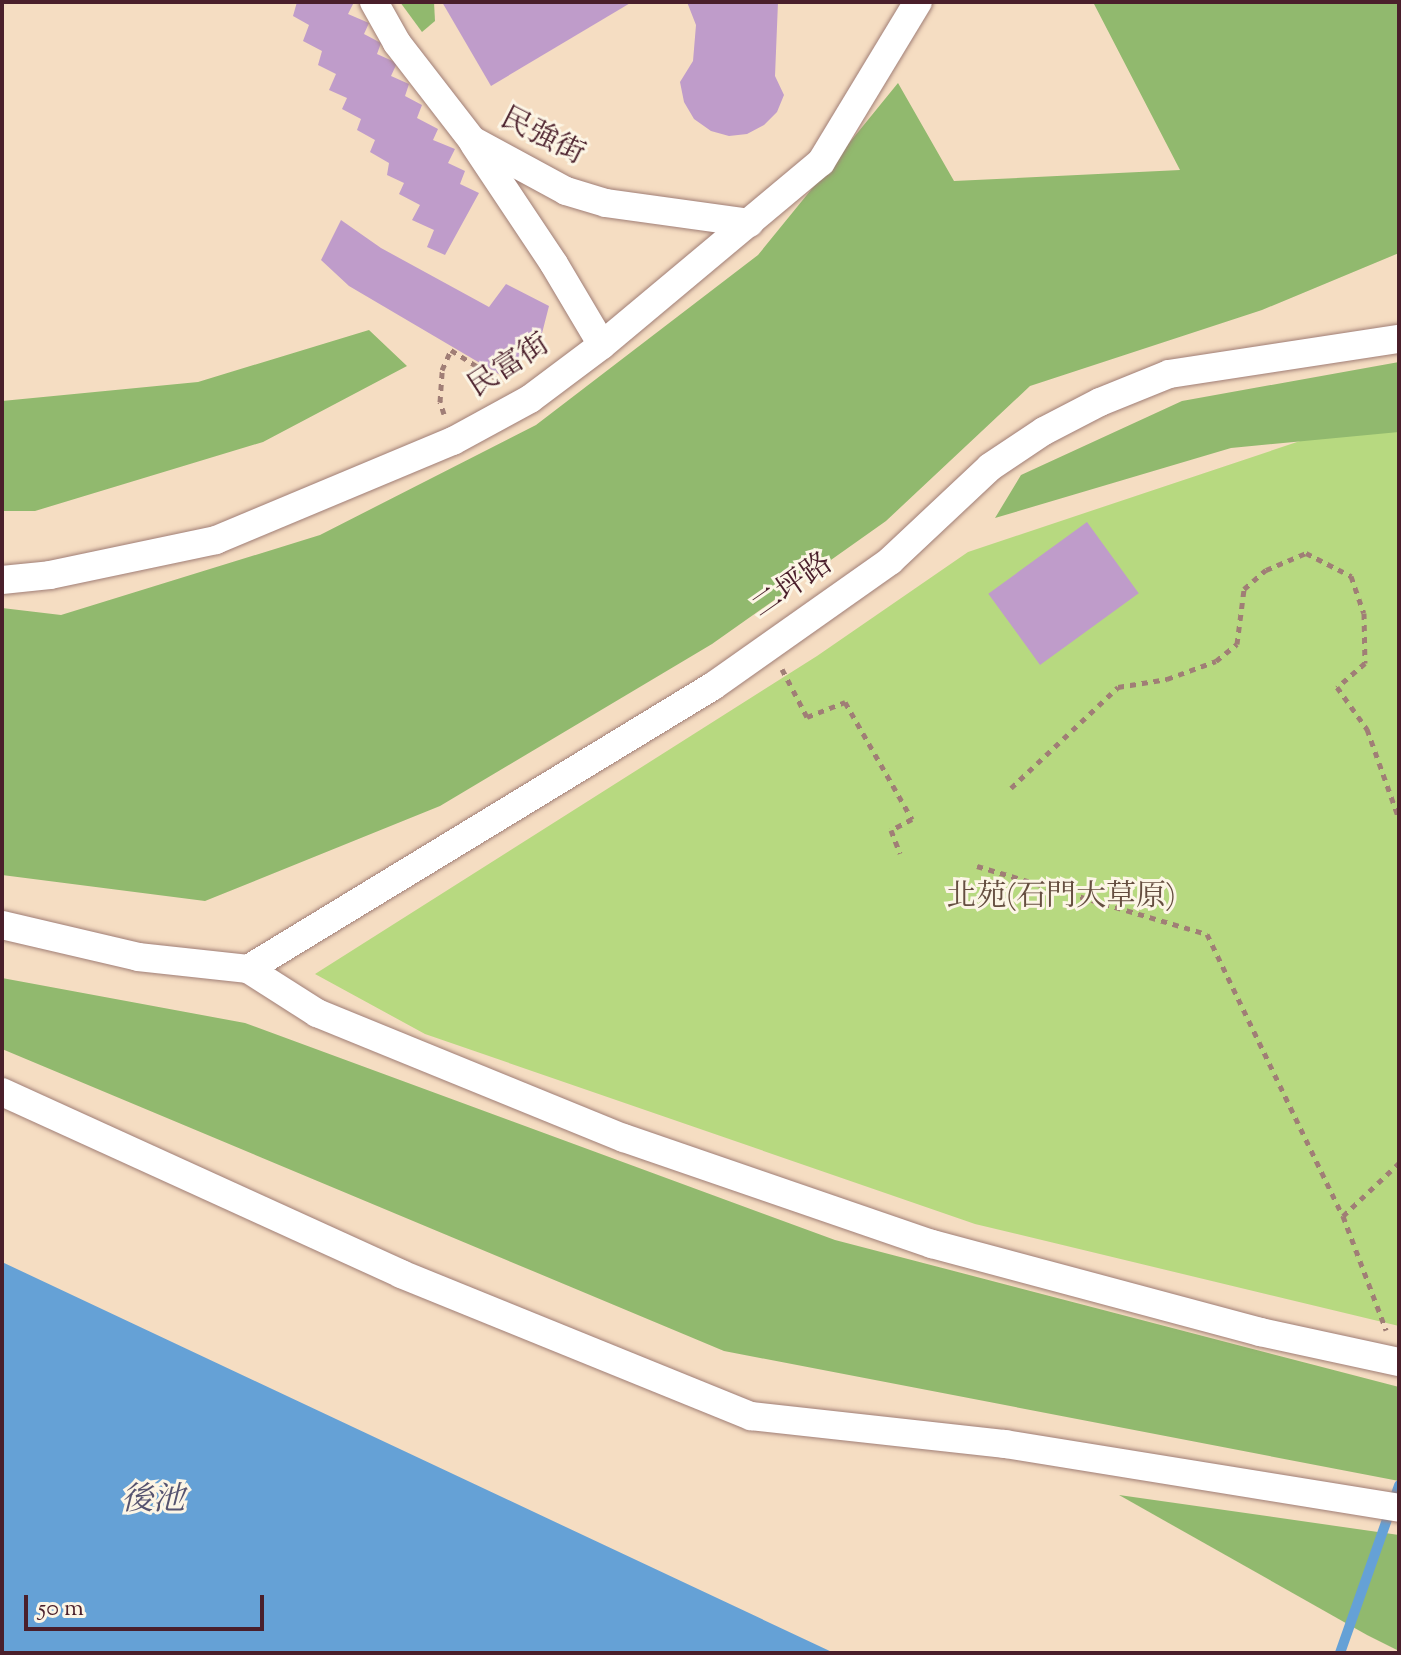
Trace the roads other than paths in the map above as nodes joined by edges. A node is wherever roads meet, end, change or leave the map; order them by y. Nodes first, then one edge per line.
1 (374, 2) edge
2 (918, 2) edge
3 (472, 140) junction
4 (750, 223) junction
5 (1399, 339) edge
6 (602, 345) junction
7 (2, 580) edge
8 (2, 925) edge
9 (248, 969) junction
10 (2, 1092) edge
11 (1399, 1362) edge
12 (1399, 1508) edge

1 - 3 street, 民強街
2 - 4 street, 民富街
3 - 4 street, 民強街
3 - 6 street
4 - 6 street, 民富街
5 - 9 street, 二坪路
6 - 7 street, 民富街
8 - 9 street
9 - 11 street
10 - 12 street

